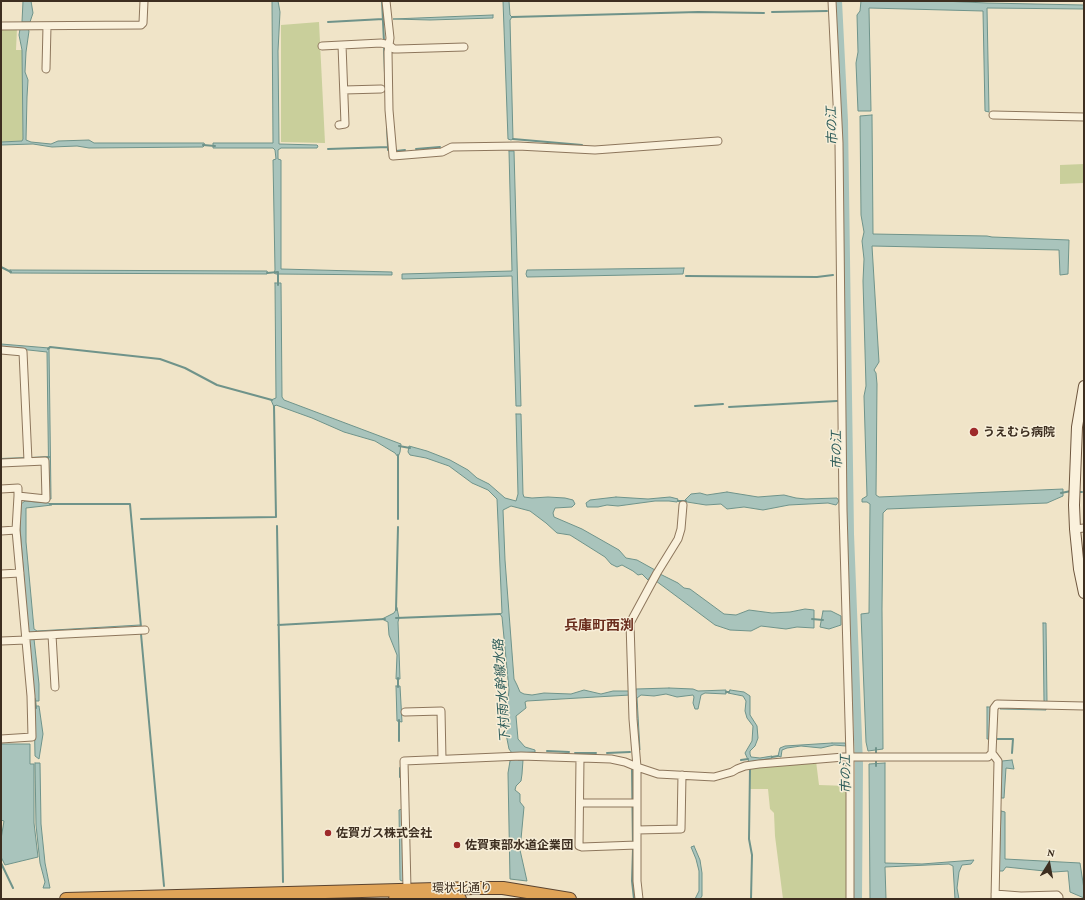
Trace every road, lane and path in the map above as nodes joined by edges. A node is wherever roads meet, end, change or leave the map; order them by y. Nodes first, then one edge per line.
1 (144, 1) edge
2 (386, 1) edge
3 (832, 1) edge
4 (1, 26) edge
5 (47, 26) junction
6 (342, 45) junction
7 (389, 45) junction
8 (322, 46) dead end
9 (464, 47) dead end
10 (46, 69) dead end
11 (381, 89) dead end
12 (344, 90) junction
13 (993, 115) dead end
14 (1084, 117) edge
15 (339, 124) dead end
16 (718, 142) dead end
17 (1, 350) edge
18 (1084, 386) edge
19 (28, 459) junction
20 (1, 463) edge
21 (1, 489) edge
22 (18, 496) junction
23 (683, 504) dead end
24 (1079, 528) edge
25 (16, 530) junction
26 (1, 531) edge
27 (20, 573) junction
28 (1, 574) edge
29 (1084, 593) edge
30 (145, 630) dead end
31 (52, 635) junction
32 (26, 638) junction
33 (1, 641) edge
34 (55, 687) dead end
35 (1084, 706) edge
36 (405, 712) dead end
37 (1, 739) edge
38 (992, 753) junction
39 (850, 756) junction
40 (580, 758) junction
41 (442, 759) junction
42 (637, 767) junction
43 (682, 775) junction
44 (580, 803) junction
45 (634, 803) junction
46 (637, 830) junction
47 (634, 845) junction
48 (407, 889) junction
49 (995, 897) edge
50 (1021, 898) edge
51 (66, 899) edge
52 (395, 899) edge
53 (460, 899) edge
54 (570, 899) edge
55 (639, 899) edge
56 (850, 899) edge
57 (1059, 899) edge

1 - 5 street
2 - 7 street
3 - 39 street
4 - 5 street
5 - 10 street
6 - 7 street
6 - 8 street
6 - 12 street
7 - 9 street
7 - 16 street
11 - 12 street
12 - 15 street
13 - 14 street
17 - 19 street
18 - 24 main road
19 - 20 street
19 - 22 street
21 - 22 street
22 - 25 street
23 - 42 street
24 - 29 main road
25 - 26 street
25 - 27 street
27 - 28 street
27 - 32 street
30 - 31 street
31 - 32 street
31 - 34 street
32 - 33 street
32 - 37 street
35 - 38 street
36 - 41 street
38 - 39 street
38 - 49 street
39 - 43 street
39 - 56 street
40 - 41 street
40 - 42 street
40 - 44 street
41 - 48 street
42 - 43 street
42 - 45 street
43 - 46 street
44 - 45 street
44 - 47 street
45 - 46 street
46 - 47 street
47 - 55 street
48 - 51 highway, 環状北通り
48 - 54 highway, 環状北通り
49 - 50 street
50 - 57 street
52 - 53 highway, 環状北通り

